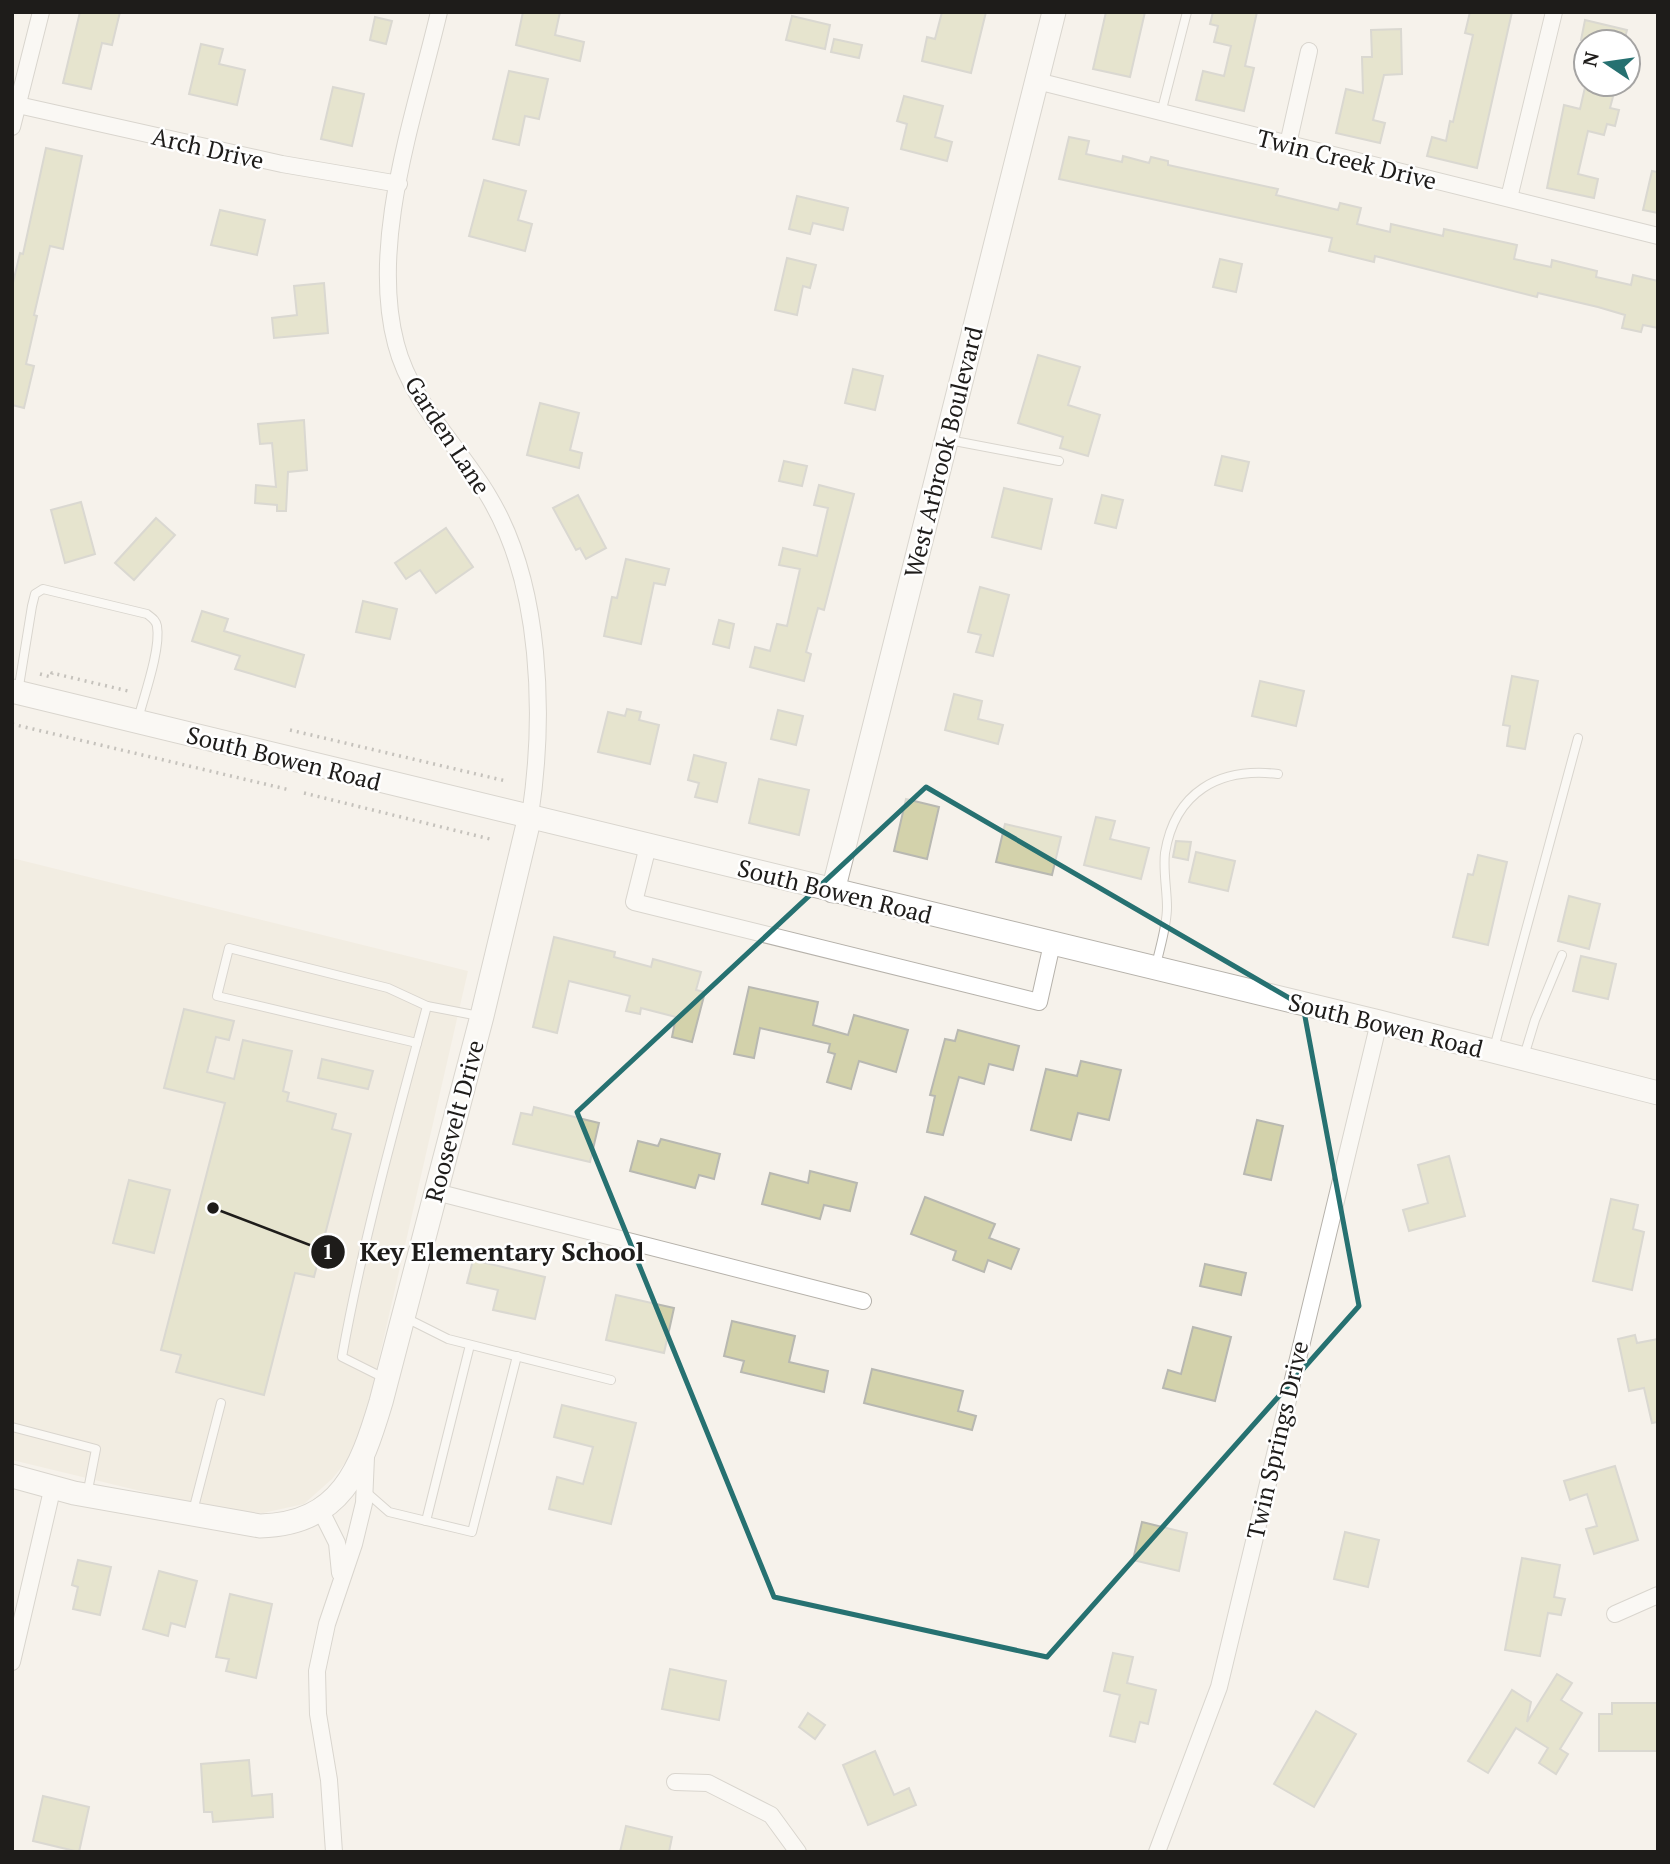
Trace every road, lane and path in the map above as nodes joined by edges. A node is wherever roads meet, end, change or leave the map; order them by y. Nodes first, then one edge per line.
1 (41, 12) edge
2 (439, 12) edge
3 (1054, 12) edge
4 (1187, 12) edge
5 (1554, 12) edge
6 (1309, 51) dead end
7 (1037, 81) junction
8 (18, 105) junction
9 (1161, 113) junction
10 (12, 127) edge
11 (1288, 144) junction
12 (399, 184) junction
13 (1509, 198) junction
14 (1658, 236) edge
15 (946, 439) junction
16 (1059, 461) dead end
17 (40, 674) dead end
18 (128, 691) dead end
19 (15, 692) edge
20 (137, 722) junction
21 (12, 724) edge
22 (290, 730) dead end
23 (1578, 738) dead end
24 (1278, 774) dead end
25 (506, 781) dead end
26 (290, 790) dead end
27 (304, 793) dead end
28 (530, 816) junction
29 (494, 840) dead end
30 (649, 846) junction
31 (833, 891) junction
32 (1052, 944) junction
33 (1562, 956) dead end
34 (1155, 968) junction
35 (428, 1006) junction
36 (482, 1016) junction
37 (1379, 1023) junction
38 (418, 1043) junction
39 (1493, 1051) junction
40 (1524, 1059) junction
41 (1658, 1093) edge
42 (436, 1192) junction
43 (863, 1301) dead end
44 (403, 1317) junction
45 (470, 1345) junction
46 (517, 1356) junction
47 (387, 1379) junction
48 (611, 1380) dead end
49 (221, 1403) dead end
50 (12, 1427) edge
51 (366, 1453) junction
52 (12, 1476) edge
53 (53, 1486) junction
54 (363, 1489) junction
55 (87, 1495) junction
56 (321, 1511) junction
57 (192, 1514) junction
58 (426, 1521) junction
59 (340, 1579) junction
60 (1658, 1595) edge
61 (1615, 1614) dead end
62 (12, 1662) edge
63 (675, 1782) dead end
64 (334, 1852) edge
65 (798, 1852) edge
66 (1157, 1852) edge

1 - 8 street
2 - 12 street, Garden Lane
3 - 7 street, West Arbrook Boulevard
4 - 9 lane
5 - 13 street
6 - 11 street
7 - 9 street, Twin Creek Drive
7 - 15 street, West Arbrook Boulevard
8 - 10 street
8 - 12 street, Arch Drive
9 - 11 street, Twin Creek Drive
11 - 13 street, Twin Creek Drive
12 - 28 street, Garden Lane
13 - 14 street, Twin Creek Drive
15 - 16 lane
15 - 31 street, West Arbrook Boulevard
17 - 18 path
19 - 20 street, South Bowen Road
19 - 20 lane
20 - 28 street, South Bowen Road
21 - 26 path
22 - 25 path
23 - 39 lane
24 - 34 lane
27 - 29 path
28 - 30 street, South Bowen Road
28 - 36 street, Roosevelt Drive
30 - 31 street, South Bowen Road
30 - 32 street
31 - 32 street, South Bowen Road
32 - 34 street, South Bowen Road
33 - 40 lane
34 - 37 street, South Bowen Road
35 - 36 lane
35 - 38 lane
35 - 38 lane
36 - 42 street, Roosevelt Drive
37 - 39 street, South Bowen Road
37 - 66 street, Twin Springs Drive
38 - 47 lane
39 - 40 street, South Bowen Road
40 - 41 street, South Bowen Road
42 - 43 street
42 - 44 street, Roosevelt Drive
44 - 45 lane
44 - 47 street, Roosevelt Drive
45 - 46 lane
45 - 58 lane
46 - 48 lane
46 - 58 lane
47 - 51 street, Roosevelt Drive
49 - 57 lane
50 - 55 lane
51 - 54 street
51 - 56 street, Roosevelt Drive
52 - 53 street, Roosevelt Drive
53 - 55 street, Roosevelt Drive
53 - 62 street
54 - 58 lane
54 - 59 street
55 - 57 street, Roosevelt Drive
56 - 57 street, Roosevelt Drive
56 - 59 street
59 - 64 street
60 - 61 street
63 - 65 street

